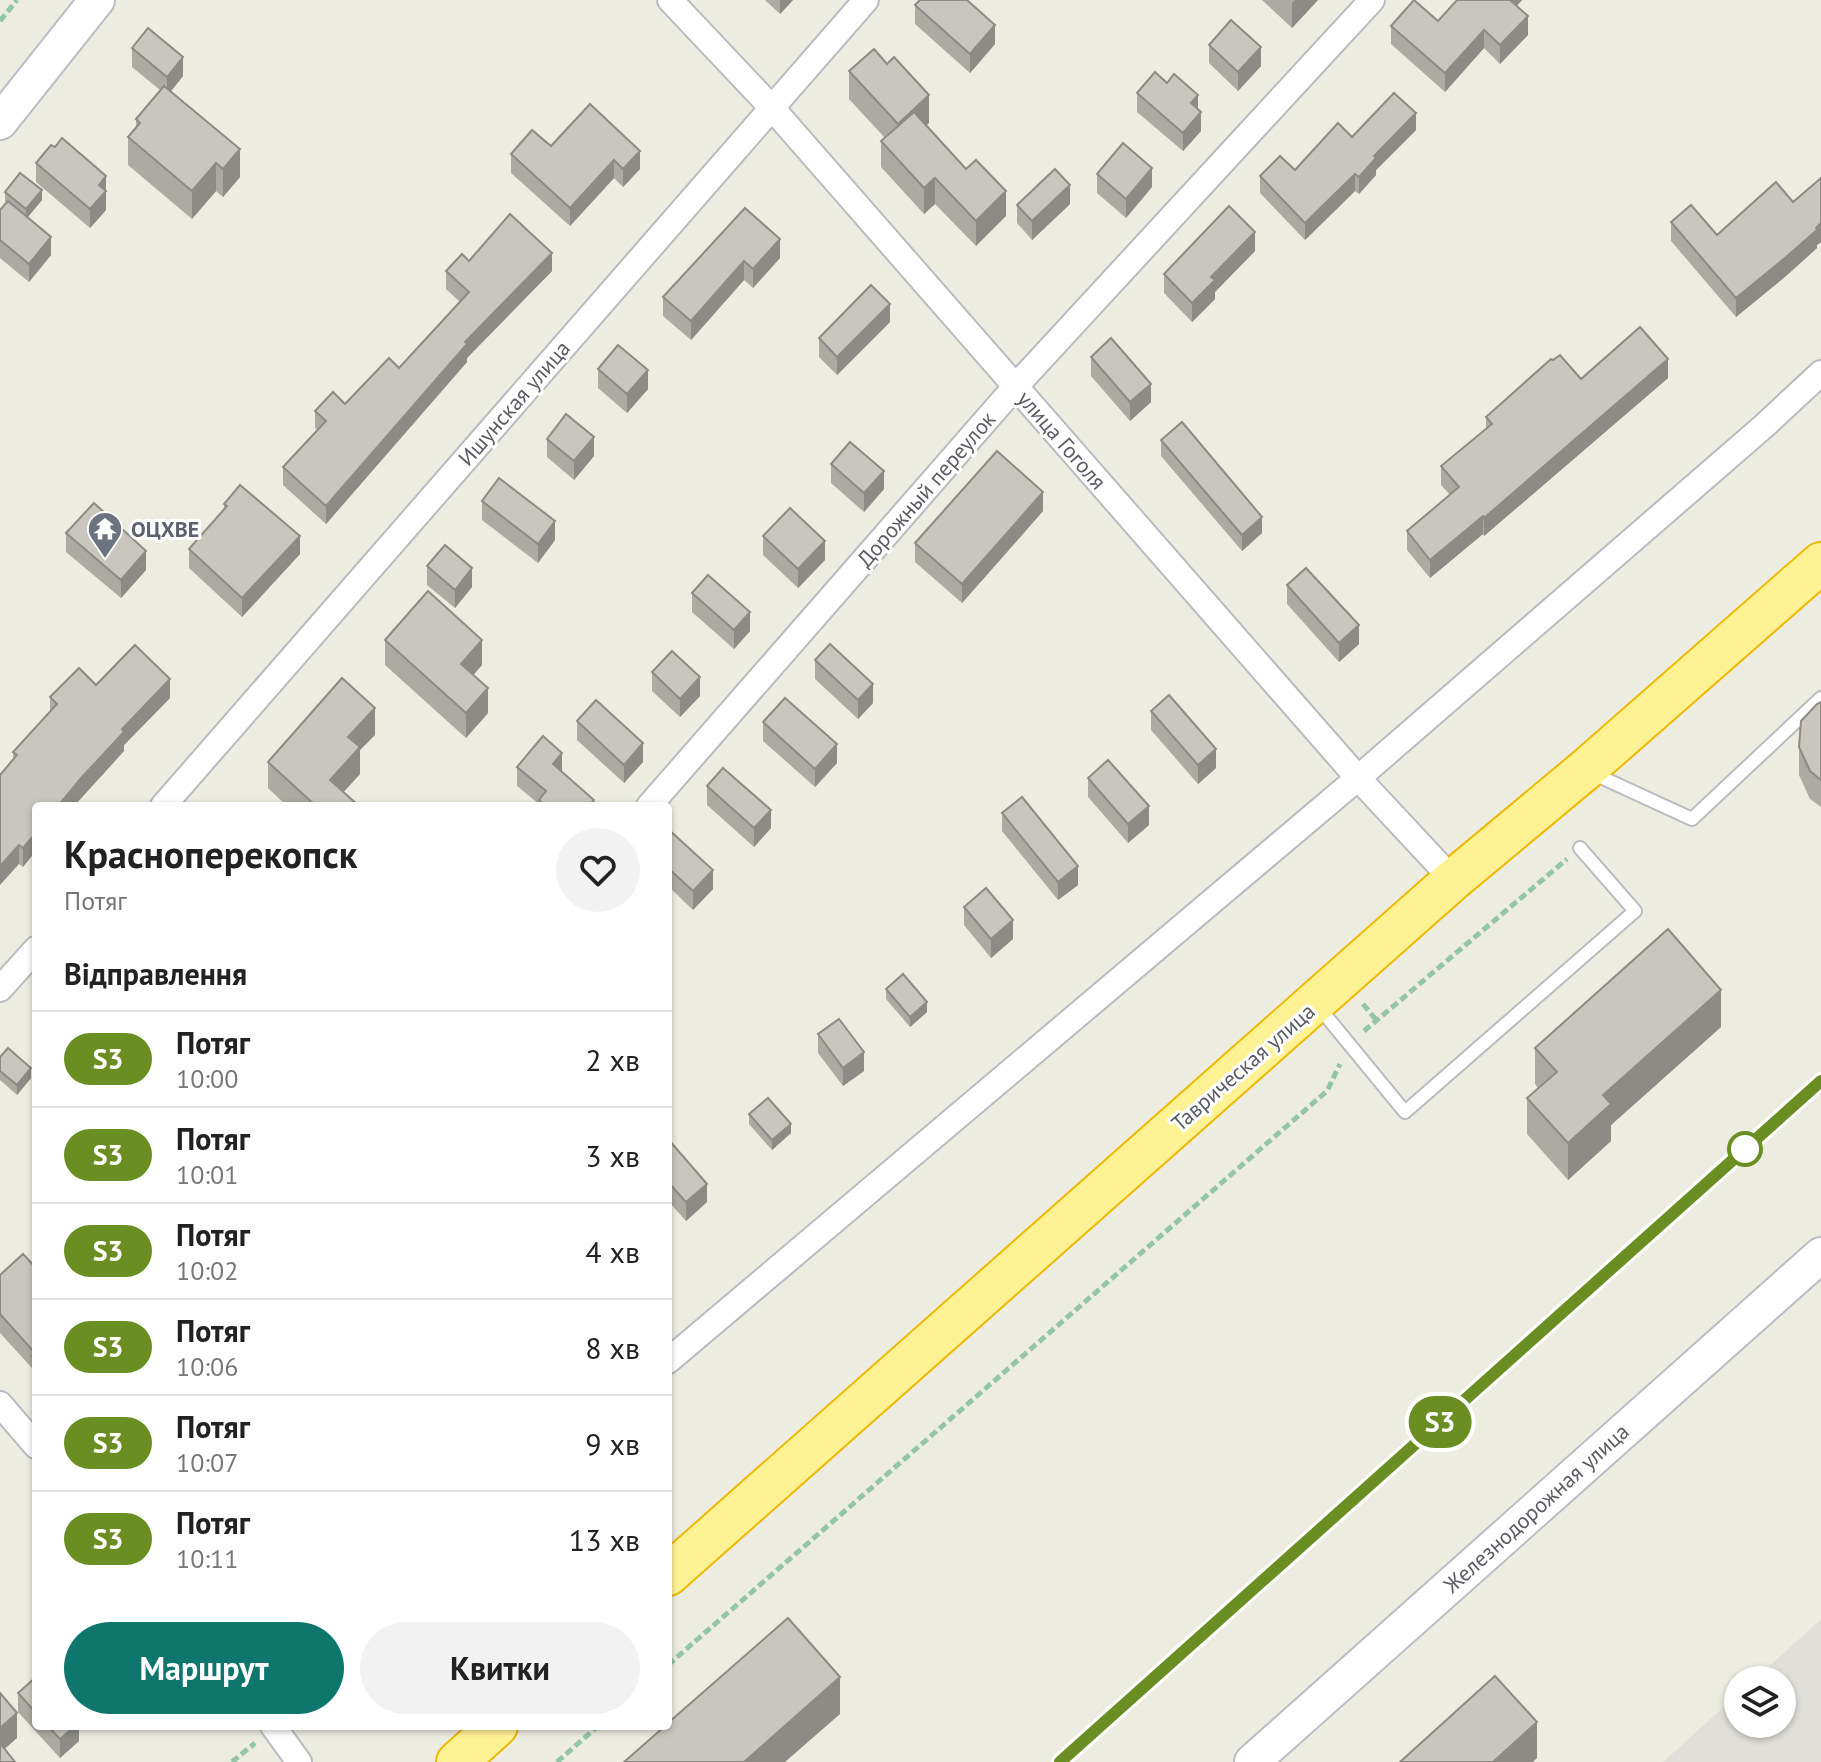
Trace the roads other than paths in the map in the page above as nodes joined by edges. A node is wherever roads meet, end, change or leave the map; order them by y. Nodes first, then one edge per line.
1 (97, 0) edge
2 (670, 0) edge
3 (866, 0) edge
4 (1372, 0) edge
5 (772, 108) junction
6 (0, 122) edge
7 (1821, 373) edge
8 (1015, 387) junction
9 (1821, 563) edge
10 (1821, 698) edge
11 (1585, 770) junction
12 (1358, 778) junction
13 (166, 802) edge
14 (652, 802) edge
15 (1580, 848) road end
16 (1453, 880) junction
17 (32, 953) edge
18 (0, 989) edge
19 (1315, 1003) junction
20 (1821, 1255) edge
21 (672, 1358) edge
22 (0, 1404) edge
23 (32, 1441) edge
24 (672, 1571) edge
25 (276, 1730) edge
26 (493, 1730) edge
27 (299, 1762) edge
28 (457, 1762) edge
29 (1252, 1762) edge

1 - 6 main road
2 - 5 street, улица Гоголя
3 - 5 street, Ишунская улица
4 - 8 street, Дорожный переулок
5 - 8 street, улица Гоголя
5 - 13 street, Ишунская улица
7 - 12 street
8 - 12 street, улица Гоголя
8 - 14 street, Дорожный переулок
9 - 11 highway, Таврическая улица
10 - 11 lane
11 - 16 highway, Таврическая улица
12 - 16 street, улица Гоголя
12 - 21 street
15 - 19 lane
16 - 19 highway, Таврическая улица
17 - 18 street
19 - 24 highway, Таврическая улица
20 - 29 main road, Железнодорожная улица
22 - 23 street
25 - 27 street
26 - 28 highway

